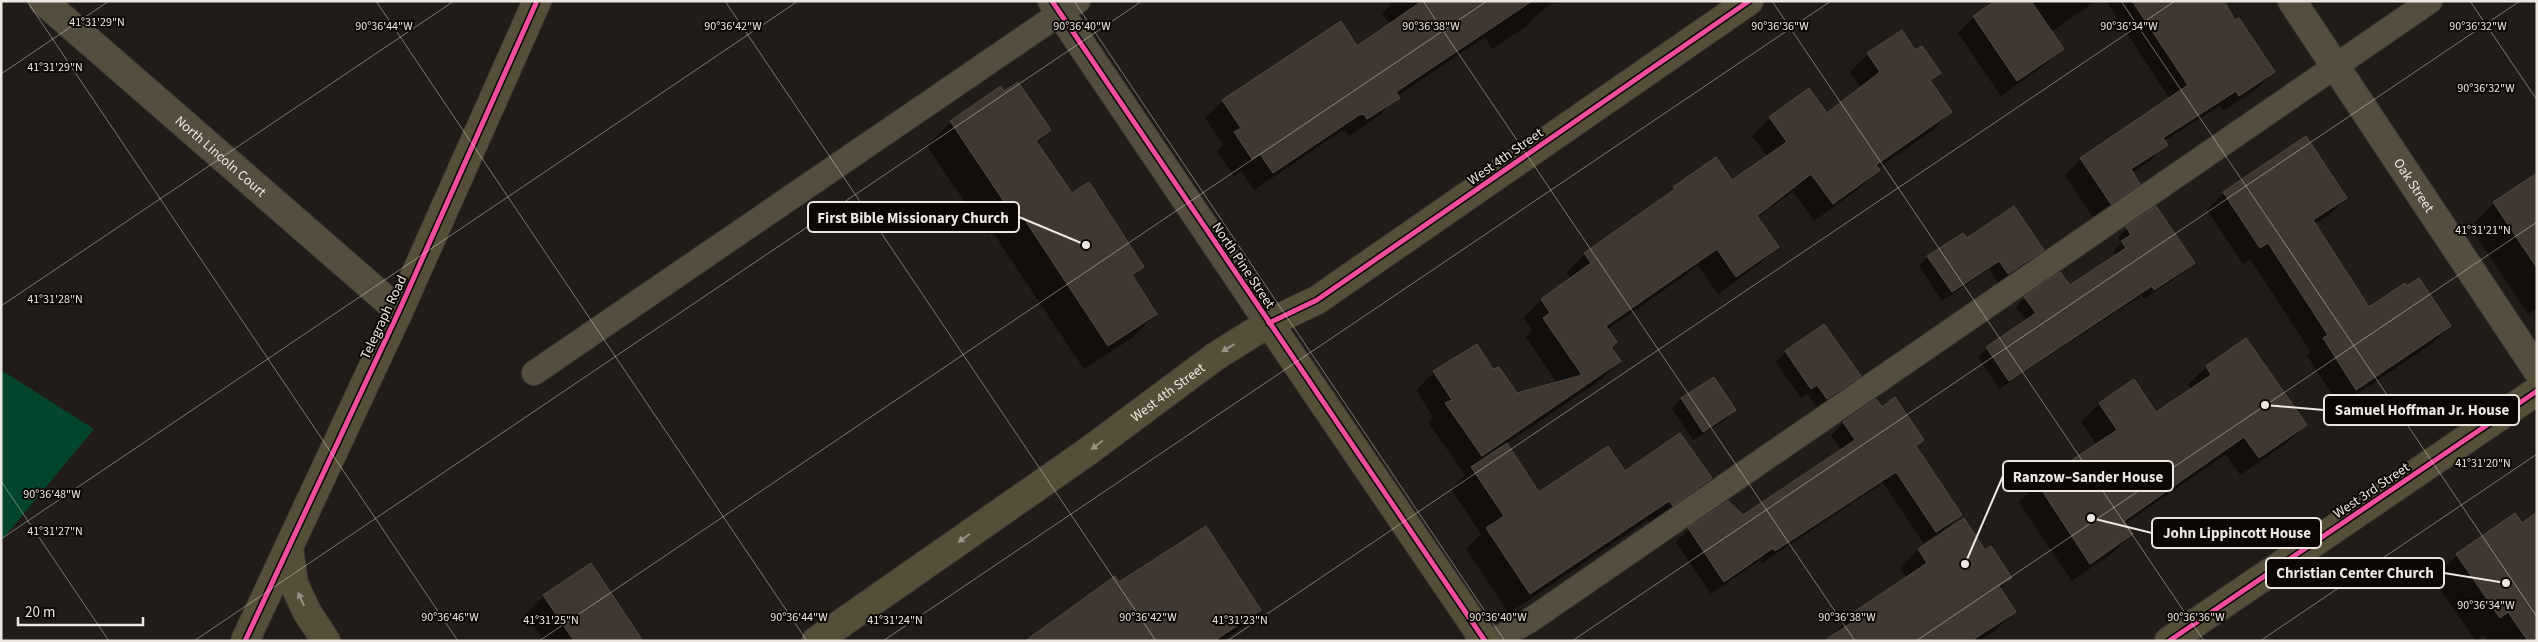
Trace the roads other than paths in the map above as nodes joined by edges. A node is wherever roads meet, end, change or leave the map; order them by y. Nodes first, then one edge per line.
1 (44, 1) edge
2 (537, 1) edge
3 (1749, 1) edge
4 (2292, 1) edge
5 (2430, 1) edge
6 (1063, 5) edge
7 (2335, 65) junction
8 (399, 311) junction
9 (1269, 323) junction
10 (2537, 370) edge
11 (534, 373) dead end
12 (2537, 391) edge
13 (288, 548) junction
14 (245, 641) edge
15 (326, 641) edge
16 (816, 641) edge
17 (1485, 641) edge
18 (1493, 641) edge
19 (2169, 641) edge

1 - 8 street, North Lincoln Court
2 - 8 street, Telegraph Road
3 - 9 street, West 4th Street
4 - 7 street, Oak Street
5 - 7 lane
6 - 9 street, North Pine Street
6 - 11 lane
7 - 10 street, Oak Street
7 - 18 lane
8 - 13 street, Telegraph Road
9 -> 16 street, West 4th Street
9 - 17 street, North Pine Street
12 - 19 street, West 3rd Street
13 - 14 street, Telegraph Road
15 -> 13 street

